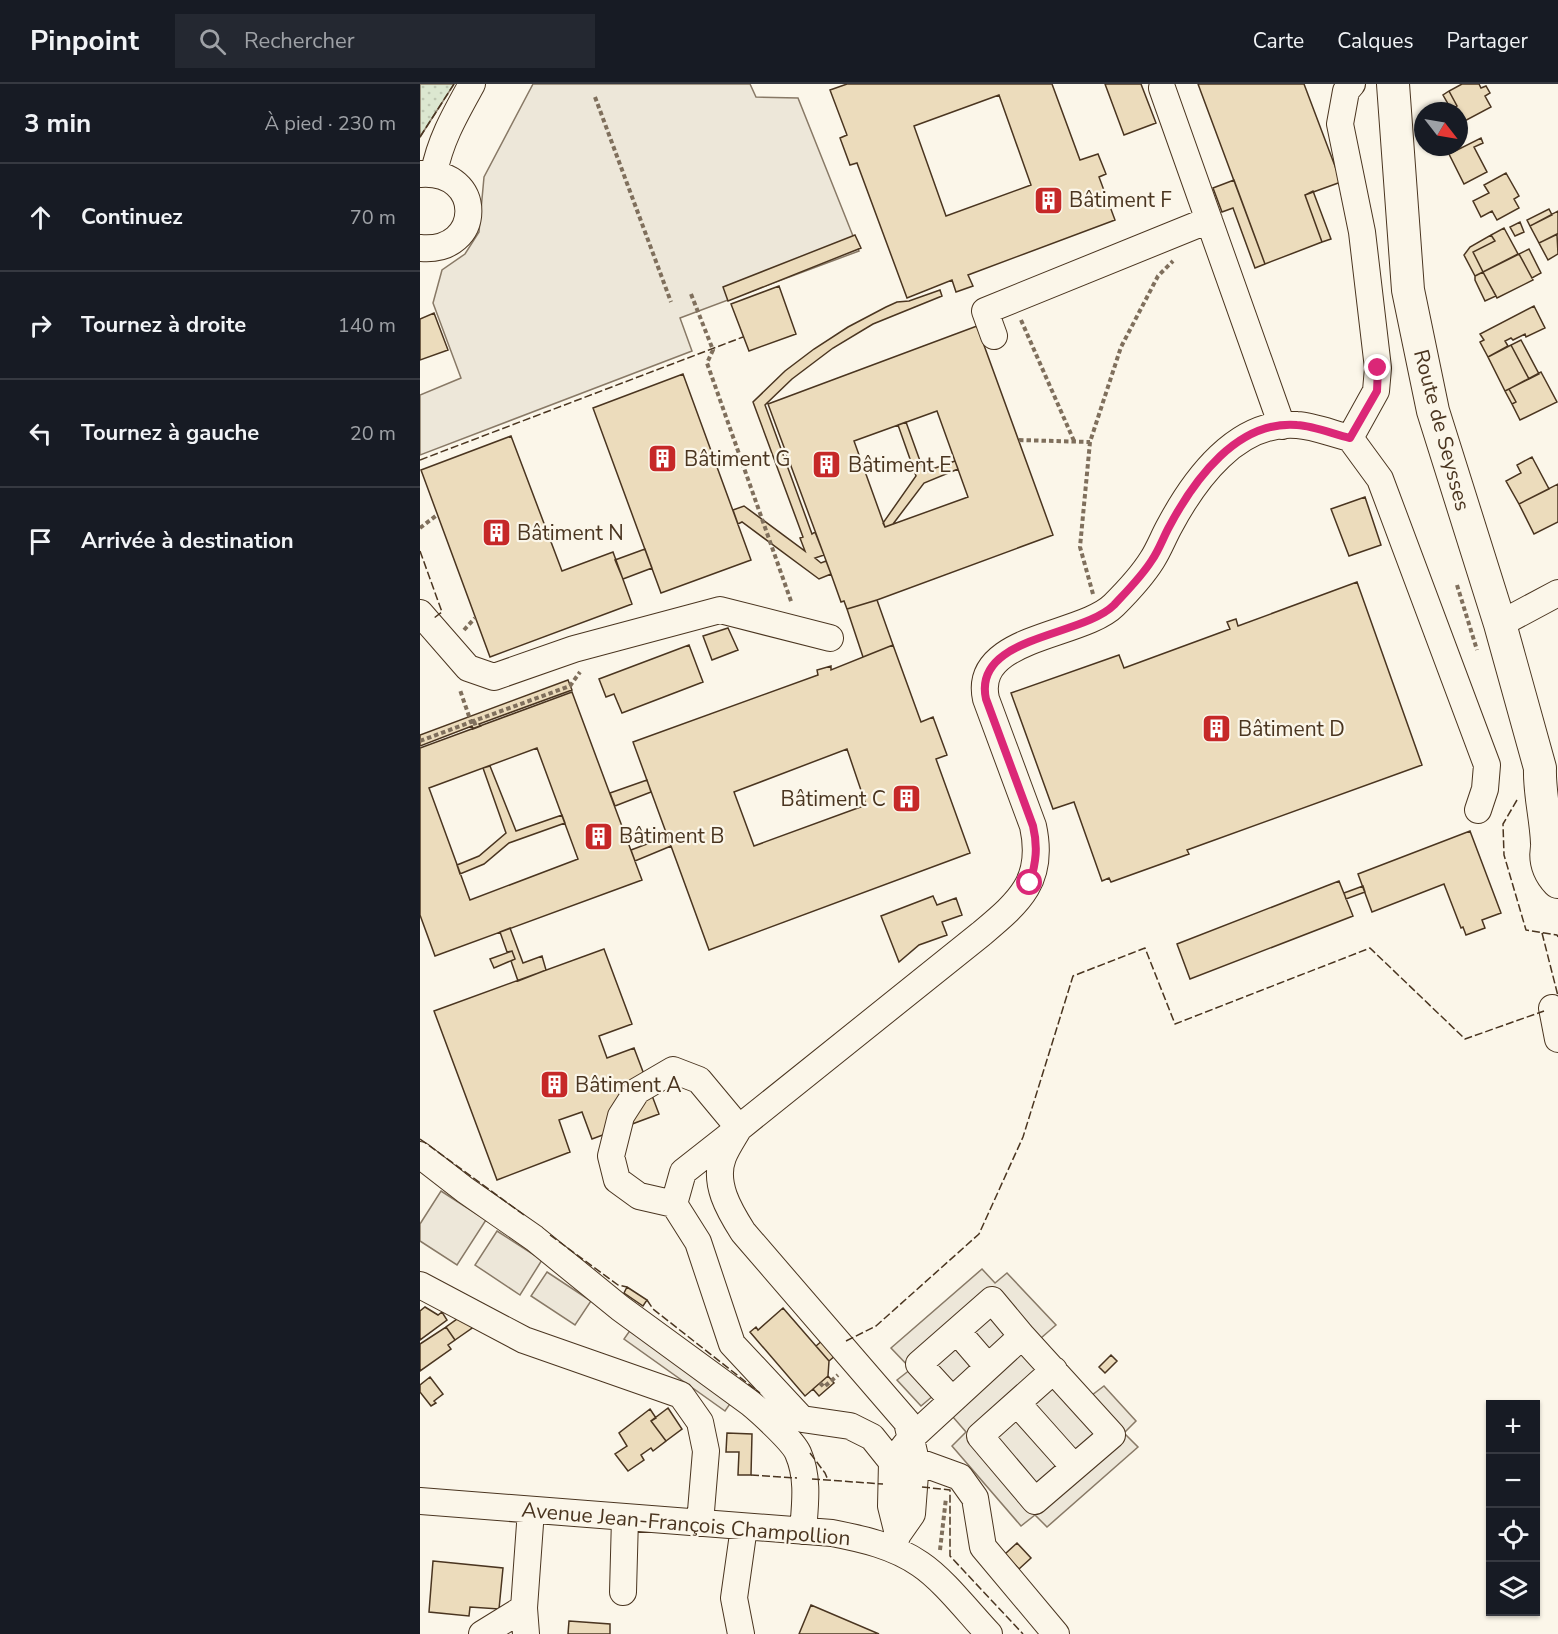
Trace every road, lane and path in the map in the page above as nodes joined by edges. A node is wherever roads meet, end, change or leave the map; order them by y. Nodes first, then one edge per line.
1 (472, 84) edge
2 (1353, 84) edge
3 (1393, 84) edge
4 (1162, 88) dead end
5 (595, 97) dead end
6 (427, 174) edge
7 (1209, 220) junction
8 (420, 248) edge
9 (1181, 254) dead end
10 (691, 294) dead end
11 (1012, 300) junction
12 (671, 302) dead end
13 (994, 336) dead end
14 (1282, 426) junction
15 (1350, 438) junction
16 (1019, 440) dead end
17 (1074, 441) junction
18 (1090, 442) junction
19 (437, 515) dead end
20 (420, 528) edge
21 (1456, 581) dead end
22 (1558, 593) edge
23 (420, 613) edge
24 (1106, 613) junction
25 (1500, 624) junction
26 (802, 632) junction
27 (830, 638) dead end
28 (1479, 655) dead end
29 (583, 669) dead end
30 (457, 682) dead end
31 (473, 722) junction
32 (476, 727) dead end
33 (420, 741) edge
34 (1549, 780) edge
35 (1478, 810) dead end
36 (1553, 834) edge
37 (1558, 882) edge
38 (1552, 1008) dead end
39 (1558, 1040) edge
40 (739, 1128) junction
41 (420, 1155) edge
42 (674, 1204) junction
43 (420, 1285) edge
44 (957, 1331) junction
45 (1022, 1336) junction
46 (988, 1367) junction
47 (1054, 1370) junction
48 (952, 1400) junction
49 (1017, 1403) junction
50 (906, 1454) junction
51 (1074, 1467) junction
52 (947, 1490) dead end
53 (420, 1501) edge
54 (531, 1510) junction
55 (626, 1518) junction
56 (700, 1523) junction
57 (744, 1527) junction
58 (803, 1531) junction
59 (895, 1541) junction
60 (940, 1553) dead end
61 (623, 1592) dead end
62 (524, 1608) junction
63 (482, 1634) edge
64 (526, 1634) edge
65 (741, 1634) edge
66 (989, 1634) edge
67 (1056, 1634) edge

1 - 6 street
2 - 15 street
3 - 25 main road, Route de Seysses
4 - 7 street
5 - 12 path
6 - 8 street
7 - 11 street
7 - 14 street
9 - 18 path
10 - 26 path
11 - 13 street
11 - 17 path
14 - 15 street
14 - 24 street
15 - 35 street
16 - 17 path
17 - 18 path
18 - 24 path
19 - 20 path
21 - 28 path
22 - 25 street
23 - 26 street
24 - 40 street
25 - 34 main road, Route de Seysses
26 - 27 street
29 - 31 path
30 - 31 path
31 - 32 path
31 - 33 path
34 - 36 main road, Route de Seysses
36 - 37 main road, Route de Seysses
38 - 39 street
40 - 42 street
40 - 42 street
40 - 50 street
41 - 58 street
42 - 50 street
43 - 56 street
44 - 45 street
44 - 46 street
44 - 48 street
45 - 46 street
45 - 47 street
46 - 48 street
47 - 49 street
47 - 51 street
48 - 50 street
49 - 51 street
49 - 51 street
50 - 59 street
50 - 67 street
52 - 60 path
53 - 54 street, Avenue Jean-François Champollion
54 - 55 street, Avenue Jean-François Champollion
54 - 62 street
55 - 56 street, Avenue Jean-François Champollion
55 - 61 street
56 - 57 street, Avenue Jean-François Champollion
57 - 58 street, Avenue Jean-François Champollion
57 - 65 street
58 - 59 street, Avenue Jean-François Champollion
59 - 66 street, Avenue Jean-François Champollion
62 - 63 street
62 - 64 street

